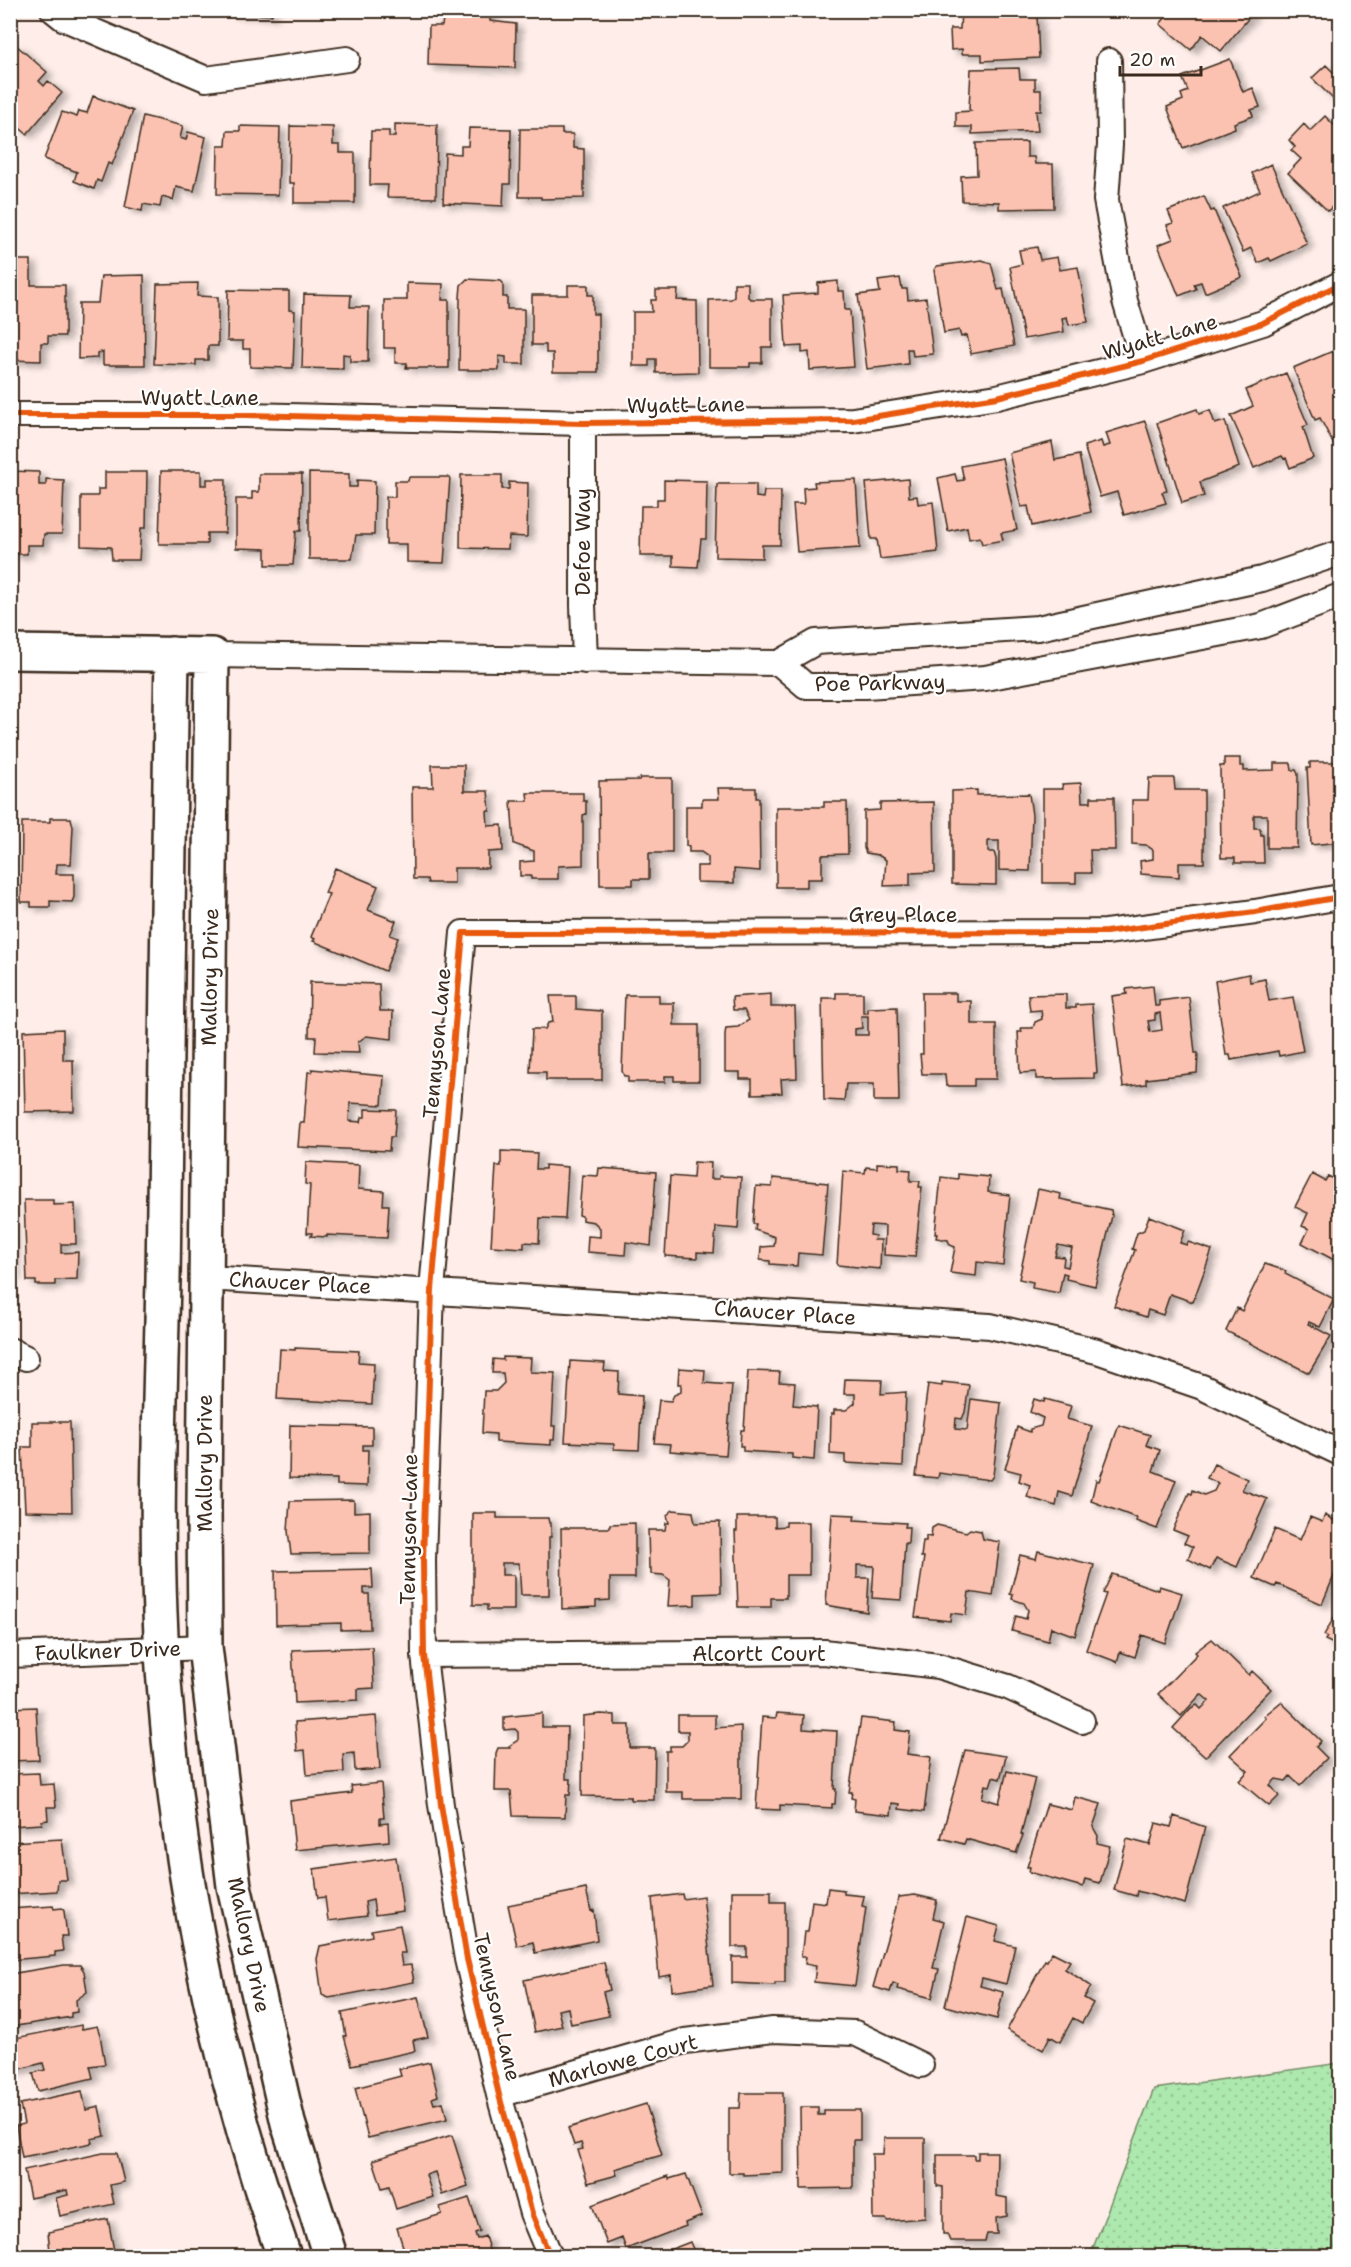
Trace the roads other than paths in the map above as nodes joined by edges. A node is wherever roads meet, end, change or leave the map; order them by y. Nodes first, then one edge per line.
1 (53, 10) edge
2 (347, 59) dead end
3 (1109, 61) dead end
4 (1341, 284) edge
5 (1143, 361) junction
6 (10, 415) edge
7 (584, 423) junction
8 (1341, 553) edge
9 (1341, 596) edge
10 (10, 652) edge
11 (172, 654) junction
12 (212, 655) junction
13 (585, 661) junction
14 (779, 663) junction
15 (1341, 897) edge
16 (463, 933) joint
17 (207, 1278) junction
18 (432, 1290) junction
19 (1341, 1453) edge
20 (205, 1647) junction
21 (162, 1649) junction
22 (10, 1655) edge
23 (424, 1655) junction
24 (1082, 1720) dead end
25 (921, 2065) dead end
26 (499, 2095) junction
27 (284, 2256) edge
28 (330, 2256) edge
29 (550, 2256) edge

1 - 2 street
3 - 5 street
4 - 5 street, Wyatt Lane
5 - 7 street, Wyatt Lane
6 - 7 street, Wyatt Lane
7 - 13 street, Defoe Way
8 - 14 street, Poe Parkway
9 - 14 street, Poe Parkway
10 - 11 main road
11 - 12 main road
11 - 21 main road
12 - 13 street
12 - 17 main road, Mallory Drive
13 - 14 street
15 - 16 street, Grey Place
16 - 18 street, Tennyson Lane
17 - 18 street, Chaucer Place
17 - 20 main road, Mallory Drive
18 - 19 street, Chaucer Place
18 - 23 street, Tennyson Lane
20 - 21 street, Faulkner Drive
20 - 28 main road, Mallory Drive
21 - 22 street, Faulkner Drive
21 - 27 main road
23 - 24 street, Alcortt Court
23 - 26 street, Tennyson Lane
25 - 26 street, Marlowe Court
26 - 29 street, Tennyson Lane

